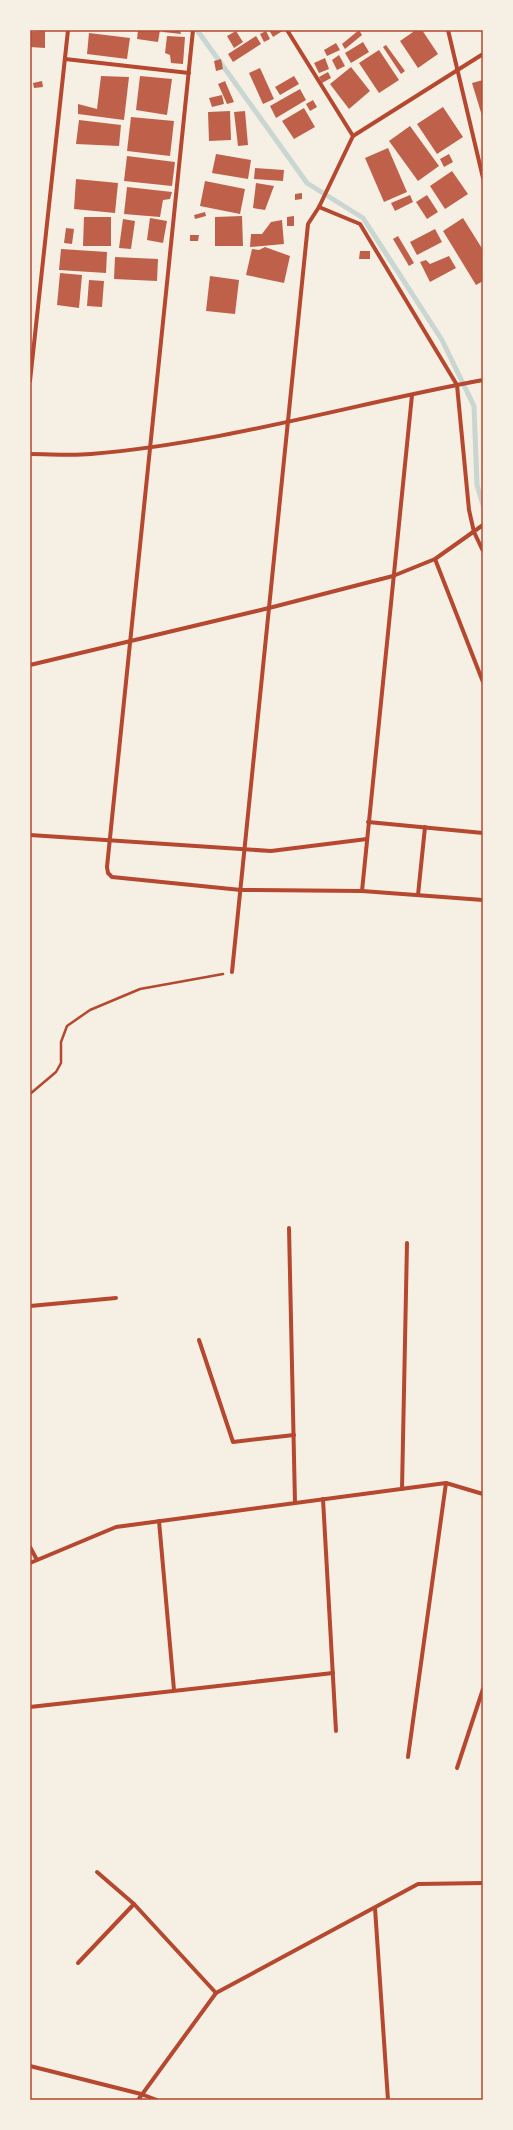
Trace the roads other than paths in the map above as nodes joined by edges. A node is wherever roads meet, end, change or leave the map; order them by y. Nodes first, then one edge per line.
1 (68, 30) edge
2 (287, 30) edge
3 (448, 30) edge
4 (192, 31) edge
5 (483, 54) edge
6 (65, 59) junction
7 (458, 70) junction
8 (189, 73) junction
9 (353, 136) junction
10 (483, 178) edge
11 (319, 207) junction
12 (483, 380) edge
13 (30, 381) edge
14 (457, 385) junction
15 (412, 395) junction
16 (288, 422) junction
17 (150, 448) junction
18 (30, 454) edge
19 (483, 525) edge
20 (474, 532) junction
21 (483, 551) edge
22 (435, 559) junction
23 (393, 576) junction
24 (269, 608) junction
25 (130, 641) junction
26 (30, 665) edge
27 (483, 682) edge
28 (368, 822) junction
29 (425, 827) junction
30 (483, 833) edge
31 (30, 835) edge
32 (367, 838) junction
33 (110, 841) junction
34 (244, 850) junction
35 (241, 890) junction
36 (362, 891) junction
37 (418, 895) junction
38 (483, 900) edge
39 (232, 972) road end
40 (289, 1228) dead end
41 (407, 1244) dead end
42 (116, 1298) dead end
43 (30, 1306) edge
44 (199, 1340) dead end
45 (294, 1435) junction
46 (446, 1483) junction
47 (402, 1489) junction
48 (483, 1494) edge
49 (323, 1499) junction
50 (295, 1503) junction
51 (159, 1521) junction
52 (30, 1547) edge
53 (38, 1560) junction
54 (30, 1563) edge
55 (333, 1673) junction
56 (483, 1689) edge
57 (174, 1690) junction
58 (30, 1706) edge
59 (336, 1731) dead end
60 (408, 1757) dead end
61 (457, 1768) dead end
62 (97, 1872) dead end
63 (483, 1883) edge
64 (134, 1904) junction
65 (375, 1908) junction
66 (78, 1962) dead end
67 (216, 1994) junction
68 (30, 2066) edge
69 (141, 2094) junction
70 (138, 2100) edge
71 (157, 2100) edge
72 (388, 2100) edge

1 - 6 street
2 - 9 street
3 - 7 street
4 - 8 street
5 - 7 street
6 - 8 street
6 - 13 street
7 - 9 street
7 - 10 street
8 - 17 street
9 - 11 street
11 - 14 street
11 - 16 street
12 - 14 street
14 - 15 street
14 - 20 street
15 - 16 street
15 - 23 street
16 - 17 street
16 - 24 street
17 - 18 street
17 - 25 street
19 - 20 street
20 - 21 street
20 - 22 street
22 - 23 street
22 - 27 street
23 - 24 street
23 - 28 street
24 - 25 street
24 - 34 street
25 - 26 street
25 - 33 street
28 - 29 street
28 - 32 street
29 - 30 street
29 - 37 street
31 - 33 street
32 - 34 street
32 - 36 street
33 - 34 street
33 - 35 street
34 - 35 street
35 - 36 street
35 - 39 street
36 - 37 street
37 - 38 street
40 - 45 street
41 - 47 street
42 - 43 street
44 - 45 street
45 - 50 street
46 - 47 street
46 - 48 street
46 - 60 street
47 - 49 street
49 - 50 street
49 - 55 street
50 - 51 street
51 - 53 street
51 - 57 street
52 - 53 street
53 - 54 street
55 - 57 street
55 - 59 street
56 - 61 street
57 - 58 street
62 - 64 street
63 - 65 street
64 - 66 street
64 - 67 street
65 - 67 street
65 - 72 street
67 - 69 street
68 - 69 street
69 - 70 street
69 - 71 street

